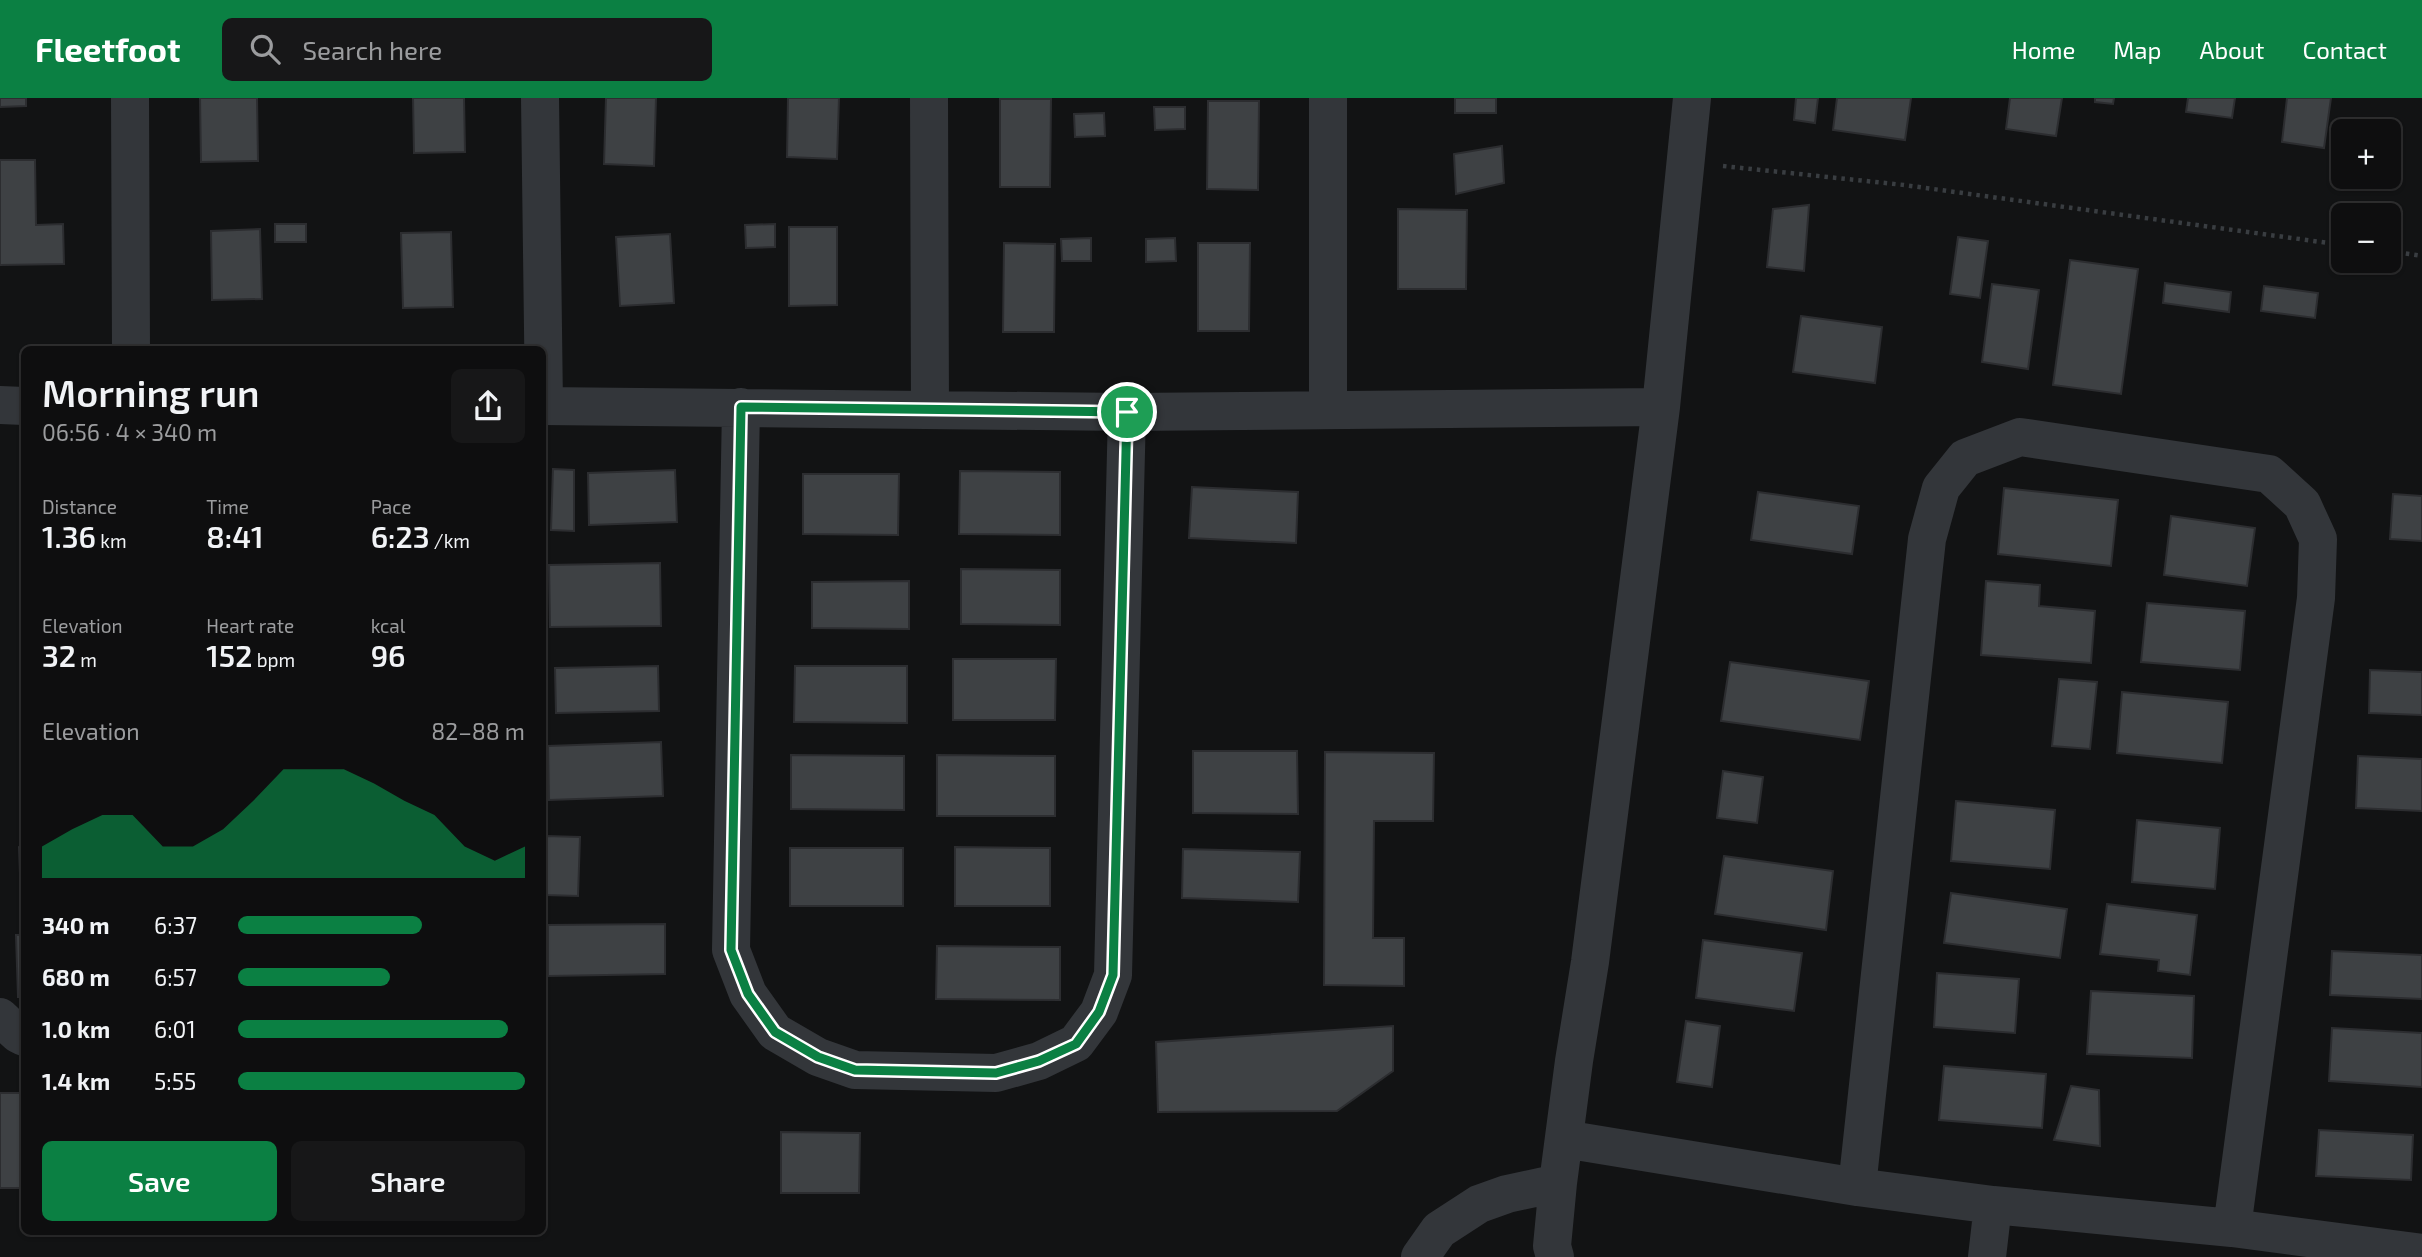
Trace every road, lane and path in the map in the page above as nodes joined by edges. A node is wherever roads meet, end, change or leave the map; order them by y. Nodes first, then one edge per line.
1 (130, 98) edge
2 (540, 98) edge
3 (929, 98) edge
4 (1328, 98) edge
5 (1692, 98) edge
6 (1684, 162) junction
7 (2331, 243) edge
8 (2401, 253) edge
9 (2422, 256) edge
10 (131, 346) edge
11 (542, 346) edge
12 (0, 405) edge
13 (21, 405) edge
14 (546, 406) edge
15 (741, 407) junction
16 (1661, 407) junction
17 (930, 410) junction
18 (1328, 410) junction
19 (1127, 412) junction
20 (0, 1017) edge
21 (21, 1036) edge
22 (1564, 1139) junction
23 (1558, 1184) junction
24 (1857, 1187) junction
25 (1993, 1205) junction
26 (2232, 1228) junction
27 (1551, 1253) edge
28 (2402, 1253) edge
29 (1420, 1257) edge
30 (1987, 1257) edge

1 - 10 street
2 - 11 street
3 - 17 street
4 - 18 street
5 - 6 street
6 - 7 path
6 - 16 street
8 - 9 path
12 - 13 street
14 - 15 street
15 - 17 street
15 - 19 street
16 - 18 street
16 - 22 street
17 - 19 street
18 - 19 street
20 - 21 street
22 - 23 street
22 - 24 street
23 - 27 street
23 - 29 street
24 - 25 street
24 - 26 street
25 - 26 street
25 - 30 street
26 - 28 street

